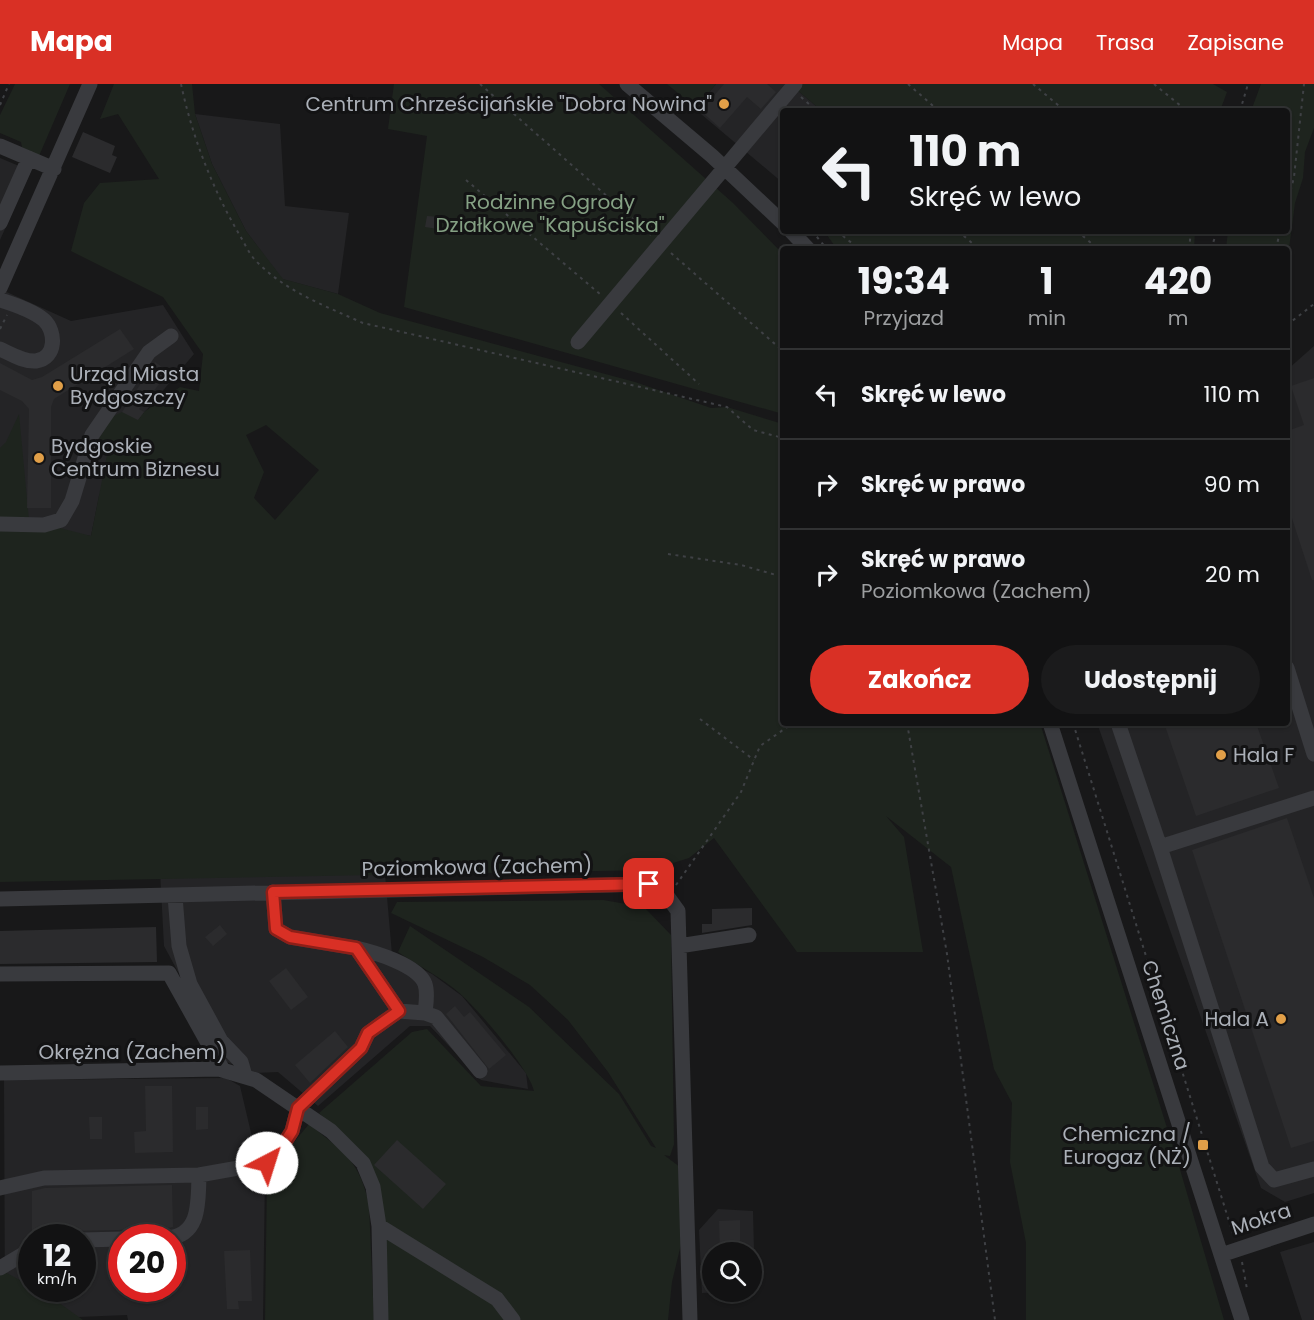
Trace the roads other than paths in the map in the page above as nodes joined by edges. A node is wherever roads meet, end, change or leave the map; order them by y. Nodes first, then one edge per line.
1 (90, 84) edge
2 (627, 84) edge
3 (793, 87) edge
4 (0, 146) edge
5 (29, 158) junction
6 (724, 167) junction
7 (54, 169) junction
8 (780, 220) edge
9 (0, 223) edge
10 (794, 234) edge
11 (805, 246) edge
12 (0, 288) edge
13 (0, 300) edge
14 (171, 336) dead end
15 (578, 342) dead end
16 (0, 349) edge
17 (0, 524) edge
18 (1290, 678) edge
19 (1051, 726) edge
20 (1119, 726) edge
21 (1314, 754) edge
22 (1314, 798) edge
23 (1160, 848) junction
24 (273, 892) junction
25 (175, 896) junction
26 (0, 899) edge
27 (749, 935) dead end
28 (679, 946) junction
29 (356, 948) junction
30 (0, 974) edge
31 (399, 1011) junction
32 (424, 1012) junction
33 (224, 1070) junction
34 (480, 1071) dead end
35 (0, 1073) edge
36 (245, 1076) junction
37 (298, 1108) junction
38 (1314, 1169) edge
39 (200, 1175) junction
40 (0, 1188) edge
41 (1314, 1224) edge
42 (379, 1226) junction
43 (186, 1231) edge
44 (1221, 1255) junction
45 (18, 1257) edge
46 (0, 1268) edge
47 (381, 1320) edge
48 (513, 1320) edge
49 (690, 1320) edge
50 (1242, 1320) edge

1 - 7 street
2 - 6 street
3 - 6 street
4 - 5 street
5 - 7 street
5 - 9 street
6 - 8 street
6 - 15 street
7 - 12 street
10 - 11 street
13 - 16 street
14 - 17 street
18 - 21 street
19 - 44 street, Chemiczna
20 - 23 street
22 - 23 street
23 - 38 street
24 - 25 street, Poziomkowa (Zachem)
24 - 28 street, Poziomkowa (Zachem)
24 - 29 street
25 - 26 street, Poziomkowa (Zachem)
25 - 36 street
27 - 28 street
28 - 49 street
29 - 31 street
29 - 32 street
30 - 33 street
31 - 32 street
31 - 37 street
32 - 34 street
33 - 35 street, Okrężna (Zachem)
33 - 36 street, Okrężna (Zachem)
36 - 37 street, Okrężna (Zachem)
37 - 39 street
37 - 42 street, Okrężna (Zachem)
39 - 40 street
39 - 43 street
41 - 44 street, Mokra
42 - 47 street, Okrężna (Zachem)
42 - 48 street
44 - 50 street, Chemiczna
45 - 46 street

